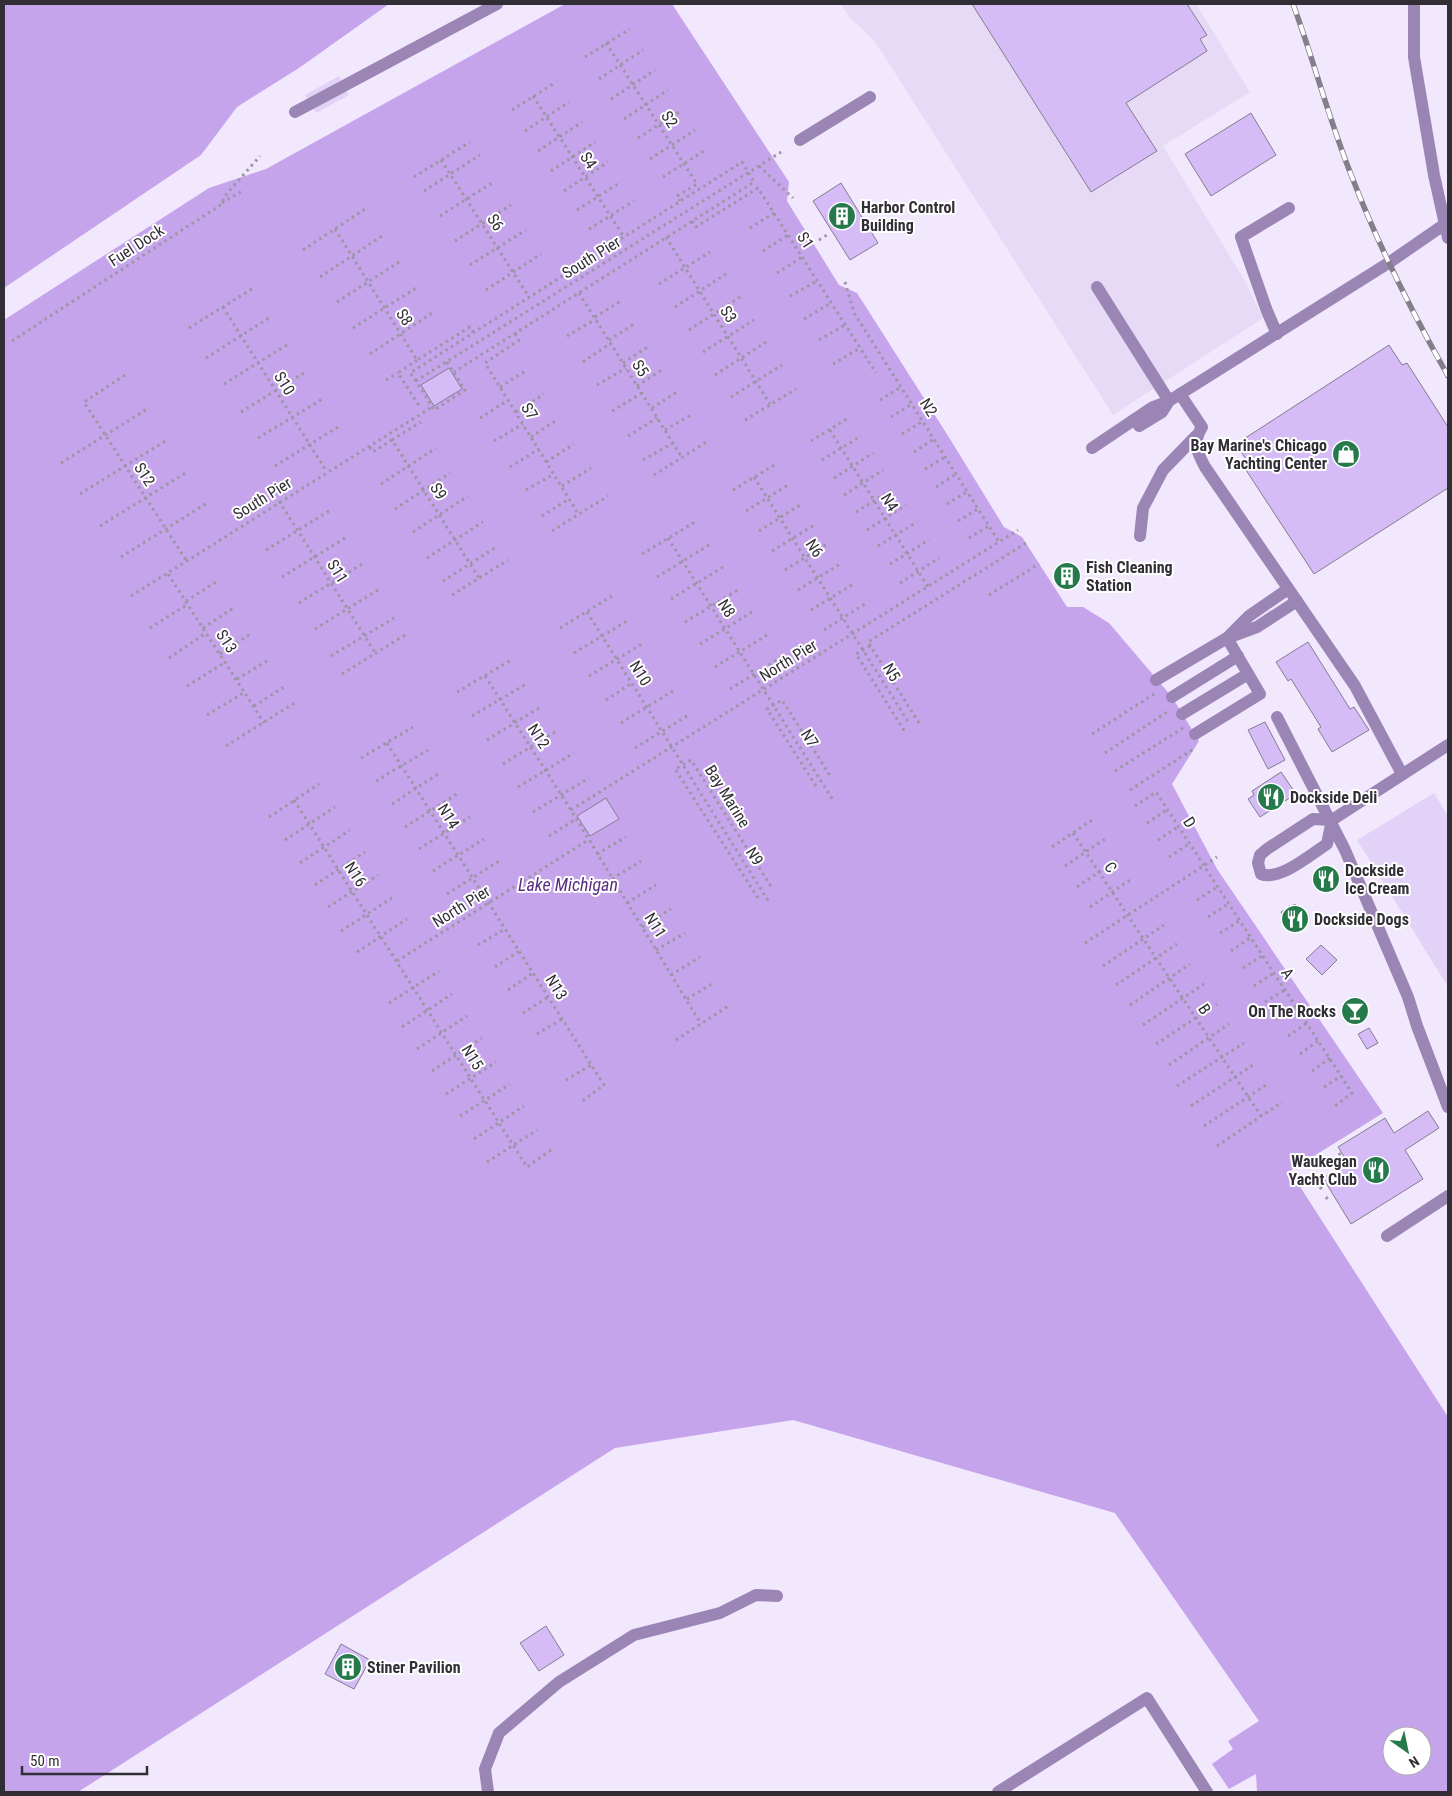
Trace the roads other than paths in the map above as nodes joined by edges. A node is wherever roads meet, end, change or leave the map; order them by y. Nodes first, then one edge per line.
1 (497, 4) edge
2 (1414, 4) edge
3 (870, 97) dead end
4 (295, 112) dead end
5 (800, 140) dead end
6 (1288, 208) dead end
7 (1445, 224) junction
8 (1448, 238) edge
9 (1097, 287) dead end
10 (1277, 334) junction
11 (1174, 398) junction
12 (1196, 436) junction
13 (1140, 536) dead end
14 (1288, 589) junction
15 (1297, 601) junction
16 (1227, 638) junction
17 (1238, 656) junction
18 (1248, 674) junction
19 (1156, 680) dead end
20 (1277, 717) dead end
21 (1186, 720) junction
22 (1446, 751) edge
23 (1402, 774) junction
24 (1332, 820) junction
25 (1448, 1107) edge
26 (1448, 1196) edge
27 (1387, 1236) dead end
28 (776, 1596) dead end
29 (488, 1792) edge
30 (998, 1792) edge
31 (1207, 1792) edge

1 - 4 street
2 - 7 street
3 - 5 street
6 - 10 street
7 - 8 street
7 - 10 street
9 - 11 street
10 - 11 street
11 - 11 street
11 - 12 street
12 - 13 street
12 - 14 street
14 - 15 street
14 - 16 street
15 - 16 street
15 - 23 street
16 - 17 street
16 - 19 street
17 - 18 street
17 - 21 street
18 - 21 street
18 - 21 street
20 - 24 street
22 - 23 street
23 - 24 street
24 - 24 street
24 - 25 street
26 - 27 street
28 - 29 street
30 - 31 street

